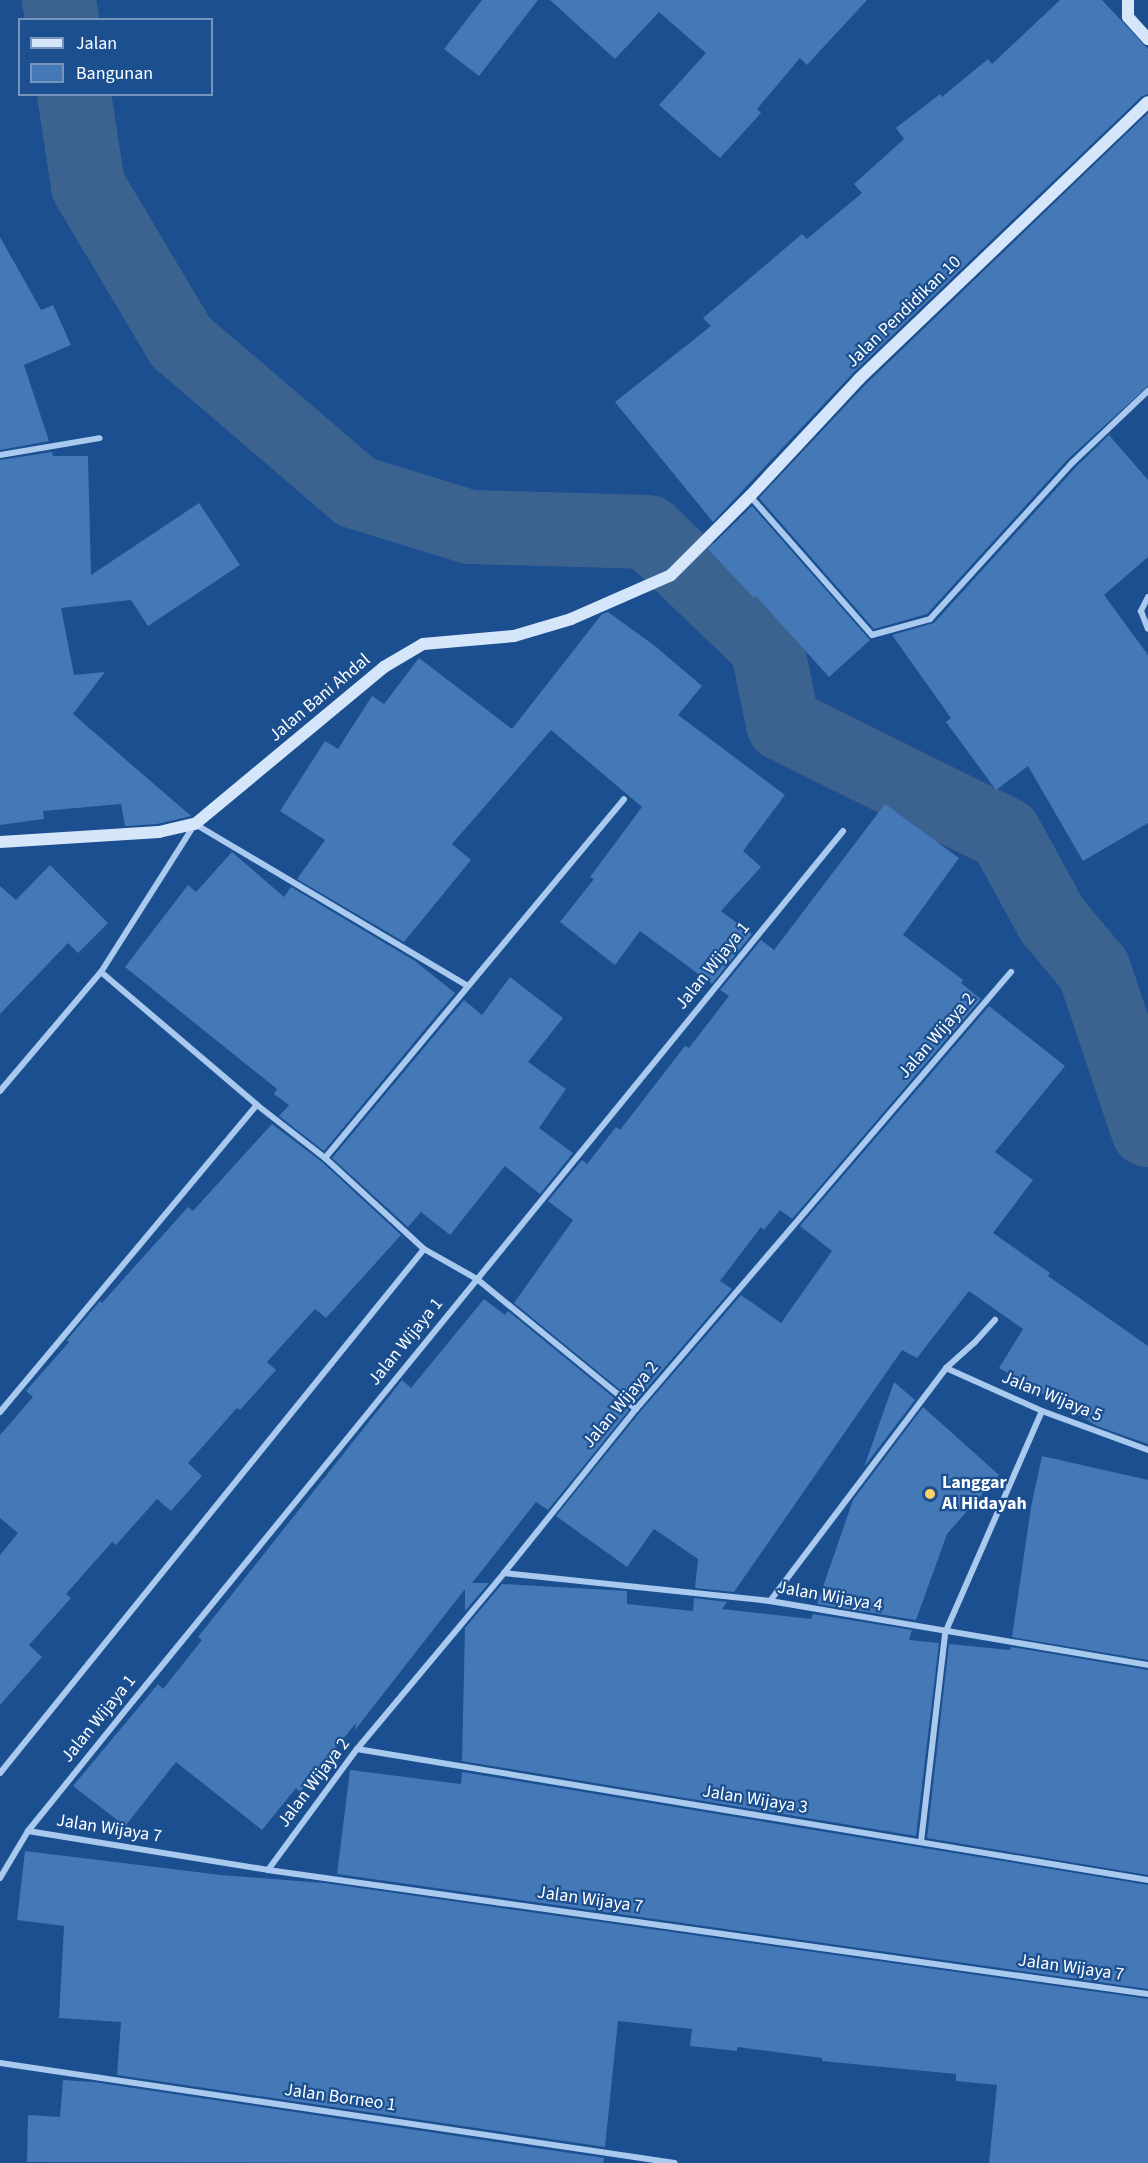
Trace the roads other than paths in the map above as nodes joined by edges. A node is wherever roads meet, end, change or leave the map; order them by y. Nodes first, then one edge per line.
1 (1128, 0) edge
2 (1148, 39) edge
3 (1148, 102) edge
4 (1148, 391) edge
5 (100, 438) dead end
6 (0, 455) edge
7 (750, 496) junction
8 (670, 574) joint
9 (1148, 597) edge
10 (1148, 629) edge
11 (624, 799) dead end
12 (195, 824) junction
13 (843, 831) dead end
14 (0, 842) edge
15 (101, 972) junction
16 (1011, 972) dead end
17 (468, 986) junction
18 (0, 1091) edge
19 (257, 1106) junction
20 (325, 1158) junction
21 (424, 1249) junction
22 (477, 1279) junction
23 (995, 1320) dead end
24 (946, 1368) junction
25 (636, 1409) junction
26 (1042, 1411) junction
27 (0, 1412) edge
28 (1148, 1450) edge
29 (504, 1574) junction
30 (770, 1601) junction
31 (945, 1633) junction
32 (1148, 1665) edge
33 (357, 1749) junction
34 (0, 1773) edge
35 (28, 1832) junction
36 (921, 1842) junction
37 (268, 1870) junction
38 (0, 1878) edge
39 (1148, 1880) edge
40 (1148, 1994) edge
41 (0, 2063) edge
42 (675, 2163) edge

1 - 2 street
3 - 7 street, Jalan Pendidikan 10
4 - 7 street
5 - 6 street
7 - 8 street, Jalan Pendidikan 10
8 - 12 street, Jalan Bani Ahdal
9 - 10 street
11 - 17 street
12 - 14 street, Jalan Bani Ahdal
12 - 15 street
12 - 17 street
13 - 22 street, Jalan Wijaya 1
15 - 18 street
15 - 19 street
16 - 25 street, Jalan Wijaya 2
17 - 20 street
19 - 20 street
19 - 27 street
20 - 21 street
21 - 22 street
21 - 34 street
22 - 25 street
22 - 35 street, Jalan Wijaya 1
23 - 24 street
24 - 26 street, Jalan Wijaya 5
24 - 30 street
25 - 29 street, Jalan Wijaya 2
26 - 28 street, Jalan Wijaya 5
26 - 31 street
29 - 30 street, Jalan Wijaya 4
29 - 33 street, Jalan Wijaya 2
30 - 31 street, Jalan Wijaya 4
31 - 32 street, Jalan Wijaya 4
31 - 36 street
33 - 36 street, Jalan Wijaya 3
33 - 37 street, Jalan Wijaya 2
35 - 37 street, Jalan Wijaya 7
35 - 38 street, Jalan Wijaya 1
36 - 39 street, Jalan Wijaya 3
37 - 40 street, Jalan Wijaya 7
41 - 42 street, Jalan Borneo 1

